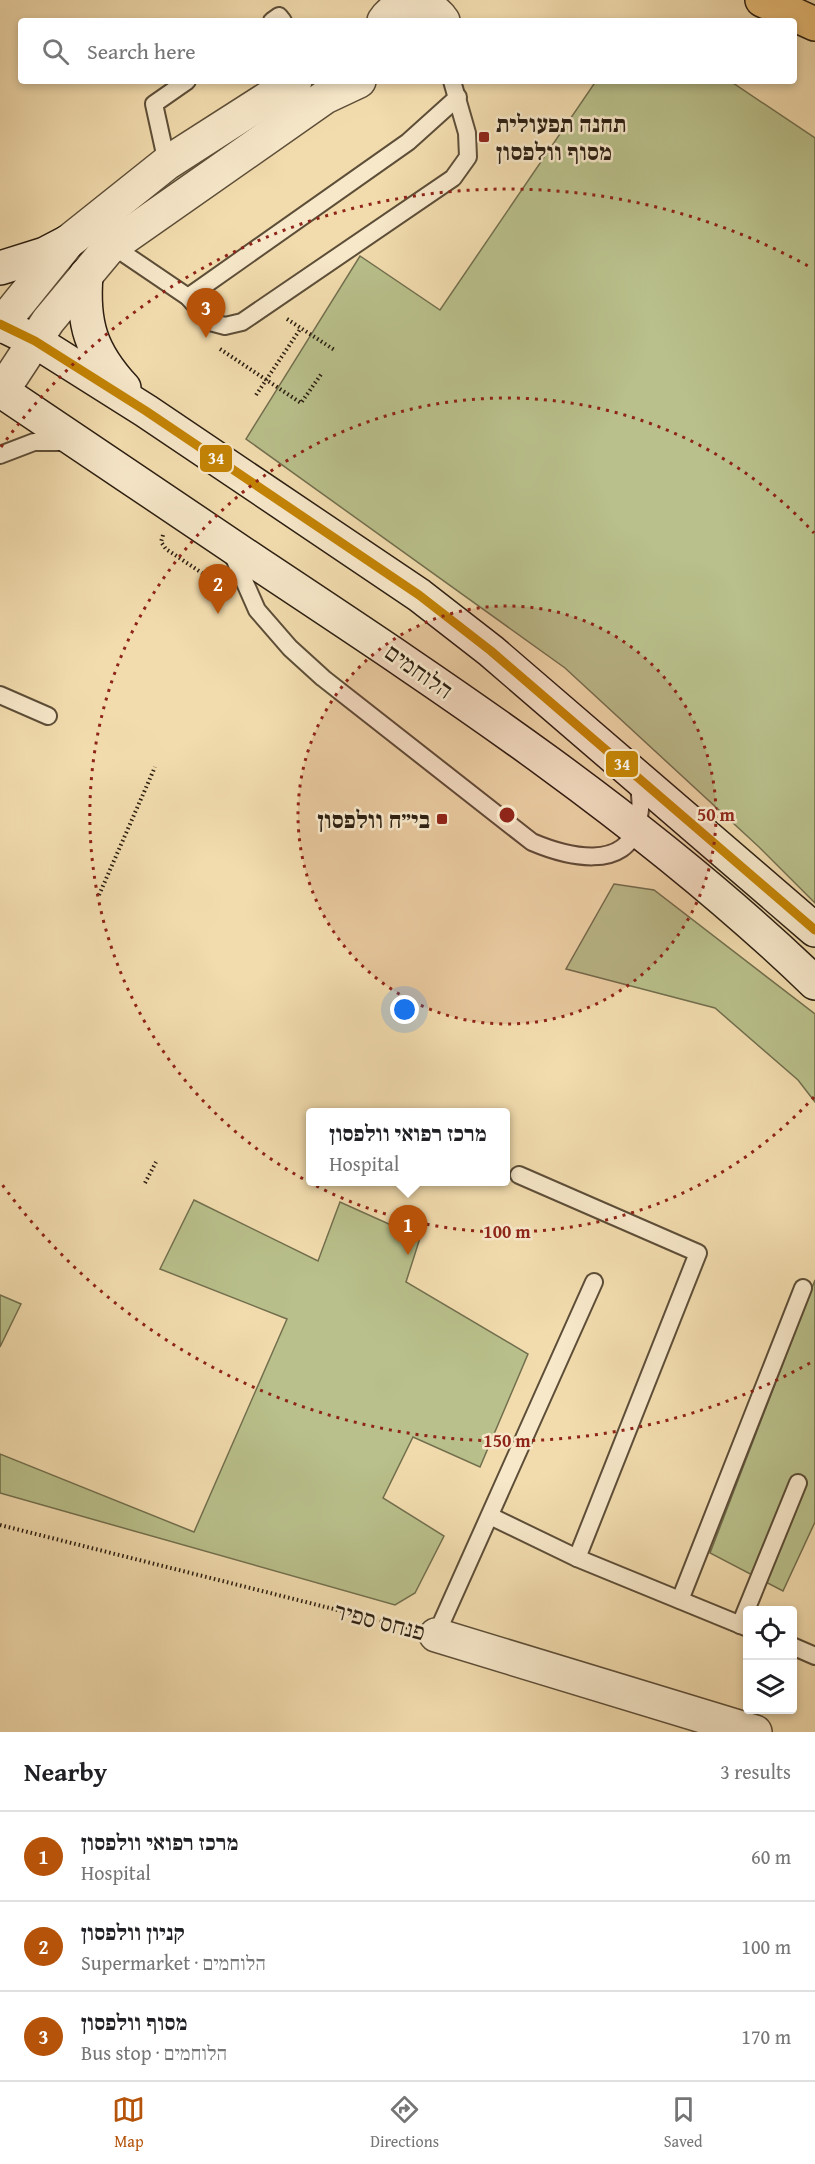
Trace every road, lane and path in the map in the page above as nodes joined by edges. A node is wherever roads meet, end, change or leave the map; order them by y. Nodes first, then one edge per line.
1 (762, 0) edge
2 (386, 18) edge
3 (441, 18) edge
4 (815, 24) edge
5 (183, 84) edge
6 (290, 84) edge
7 (353, 84) edge
8 (453, 84) edge
9 (458, 97) junction
10 (166, 163) junction
11 (118, 200) junction
12 (120, 239) junction
13 (68, 242) junction
14 (0, 268) edge
15 (86, 276) junction
16 (188, 297) junction
17 (266, 306) junction
18 (0, 325) edge
19 (301, 328) junction
20 (35, 341) junction
21 (336, 351) dead end
22 (242, 364) dead end
23 (322, 374) dead end
24 (266, 380) junction
25 (1, 392) edge
26 (256, 395) dead end
27 (146, 411) junction
28 (84, 446) junction
29 (0, 455) edge
30 (163, 535) dead end
31 (227, 542) junction
32 (208, 577) dead end
33 (0, 695) edge
34 (48, 716) dead end
35 (155, 766) dead end
36 (629, 768) junction
37 (636, 829) junction
38 (99, 895) dead end
39 (815, 930) edge
40 (815, 982) edge
41 (156, 1162) dead end
42 (519, 1175) dead end
43 (145, 1183) dead end
44 (594, 1282) dead end
45 (802, 1288) dead end
46 (798, 1483) dead end
47 (490, 1516) junction
48 (0, 1525) edge
49 (577, 1558) junction
50 (680, 1600) junction
51 (752, 1606) edge
52 (743, 1626) edge
53 (436, 1635) junction
54 (797, 1648) edge
55 (815, 1656) edge
56 (755, 1732) edge

1 - 4 highway
2 - 3 main road
5 - 10 lane
6 - 10 main road
7 - 12 main road
8 - 9 lane
9 - 16 lane
9 - 17 lane
10 - 11 main road
11 - 12 lane
11 - 13 main road
12 - 15 main road
12 - 16 lane
13 - 14 main road
13 - 18 main road
15 - 20 main road
15 - 27 main road
16 - 17 lane
17 - 19 path
18 - 20 main road
19 - 21 path
19 - 24 path
20 - 25 main road
20 - 27 main road
22 - 24 path
23 - 24 path
24 - 26 path
25 - 28 main road, הלוחמים
27 - 36 main road
28 - 29 lane
28 - 31 main road, הלוחמים
30 - 32 path
31 - 37 main road, הלוחמים
31 - 37 lane
33 - 34 lane
35 - 38 path
36 - 37 lane
36 - 39 main road
37 - 40 main road, הלוחמים
41 - 43 path
42 - 49 lane
44 - 47 lane
45 - 50 lane
46 - 51 lane
47 - 49 lane
47 - 53 lane
48 - 53 path, פנחס ספיר
49 - 50 lane
50 - 52 lane
53 - 56 main road, פנחס ספיר
54 - 55 lane

